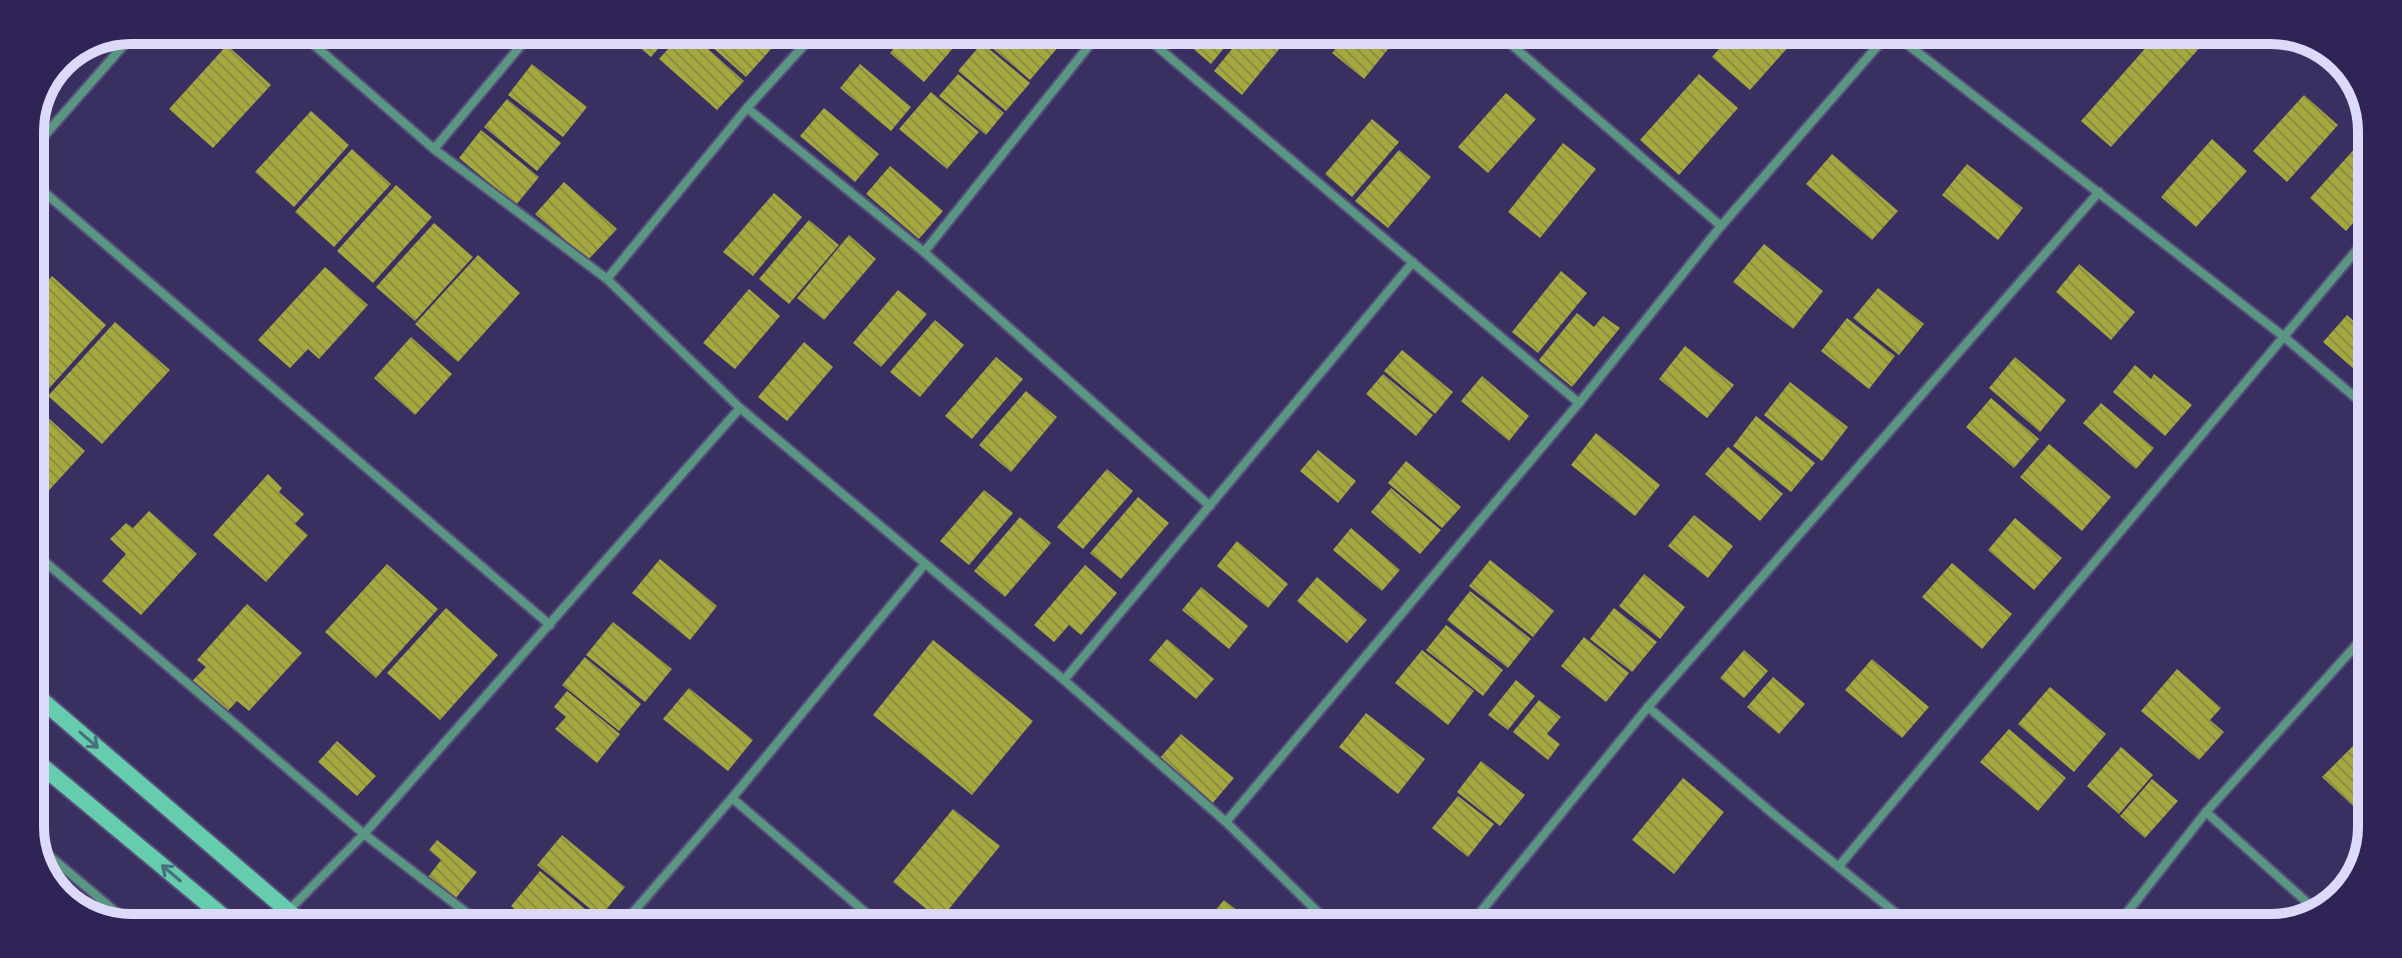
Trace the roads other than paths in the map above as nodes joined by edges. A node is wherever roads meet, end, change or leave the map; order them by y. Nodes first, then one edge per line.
1 (313, 44) edge
2 (522, 44) edge
3 (805, 44) edge
4 (1090, 44) edge
5 (1154, 44) edge
6 (1511, 44) edge
7 (1882, 44) edge
8 (1904, 44) edge
9 (124, 45) edge
10 (747, 108) junction
11 (44, 136) edge
12 (434, 149) junction
13 (44, 192) edge
14 (2099, 192) junction
15 (1721, 226) junction
16 (2358, 248) edge
17 (924, 252) junction
18 (1413, 262) junction
19 (607, 279) junction
20 (2283, 336) junction
21 (2358, 400) edge
22 (1579, 403) junction
23 (740, 408) junction
24 (1210, 506) junction
25 (44, 561) edge
26 (925, 564) junction
27 (550, 625) junction
28 (2358, 643) edge
29 (1064, 680) junction
30 (44, 702) edge
31 (1648, 707) junction
32 (44, 768) edge
33 (732, 798) junction
34 (2206, 812) junction
35 (1226, 822) junction
36 (364, 834) junction
37 (49, 856) edge
38 (1839, 866) junction
39 (2309, 904) edge
40 (288, 911) junction
41 (116, 912) edge
42 (220, 914) edge
43 (292, 914) edge
44 (468, 914) edge
45 (632, 914) edge
46 (867, 914) edge
47 (1320, 914) edge
48 (1479, 914) edge
49 (1897, 914) edge
50 (2126, 914) edge

1 - 12 street
2 - 12 street
3 - 10 street
4 - 17 street
5 - 18 street
6 - 15 street
7 - 15 street
8 - 14 street
9 - 11 street
10 - 17 street
10 - 19 street
12 - 19 street
13 - 27 street
14 - 20 street
14 - 31 street
15 - 22 street
16 - 20 street
17 - 24 street
18 - 22 street
18 - 24 street
19 - 23 street
20 - 21 street
20 - 38 street
22 - 35 street
23 - 26 street
23 - 27 street
24 - 29 street
25 - 36 street
26 - 29 street
26 - 33 street
27 - 36 street
28 - 34 street
29 - 35 street
30 -> 40 main road
31 - 38 street
31 - 48 street
42 -> 32 main road
33 - 45 street
33 - 46 street
34 - 39 street
34 - 50 street
35 - 47 street
36 - 40 street
36 - 44 street
37 - 41 street
38 - 49 street
40 - 43 main road

